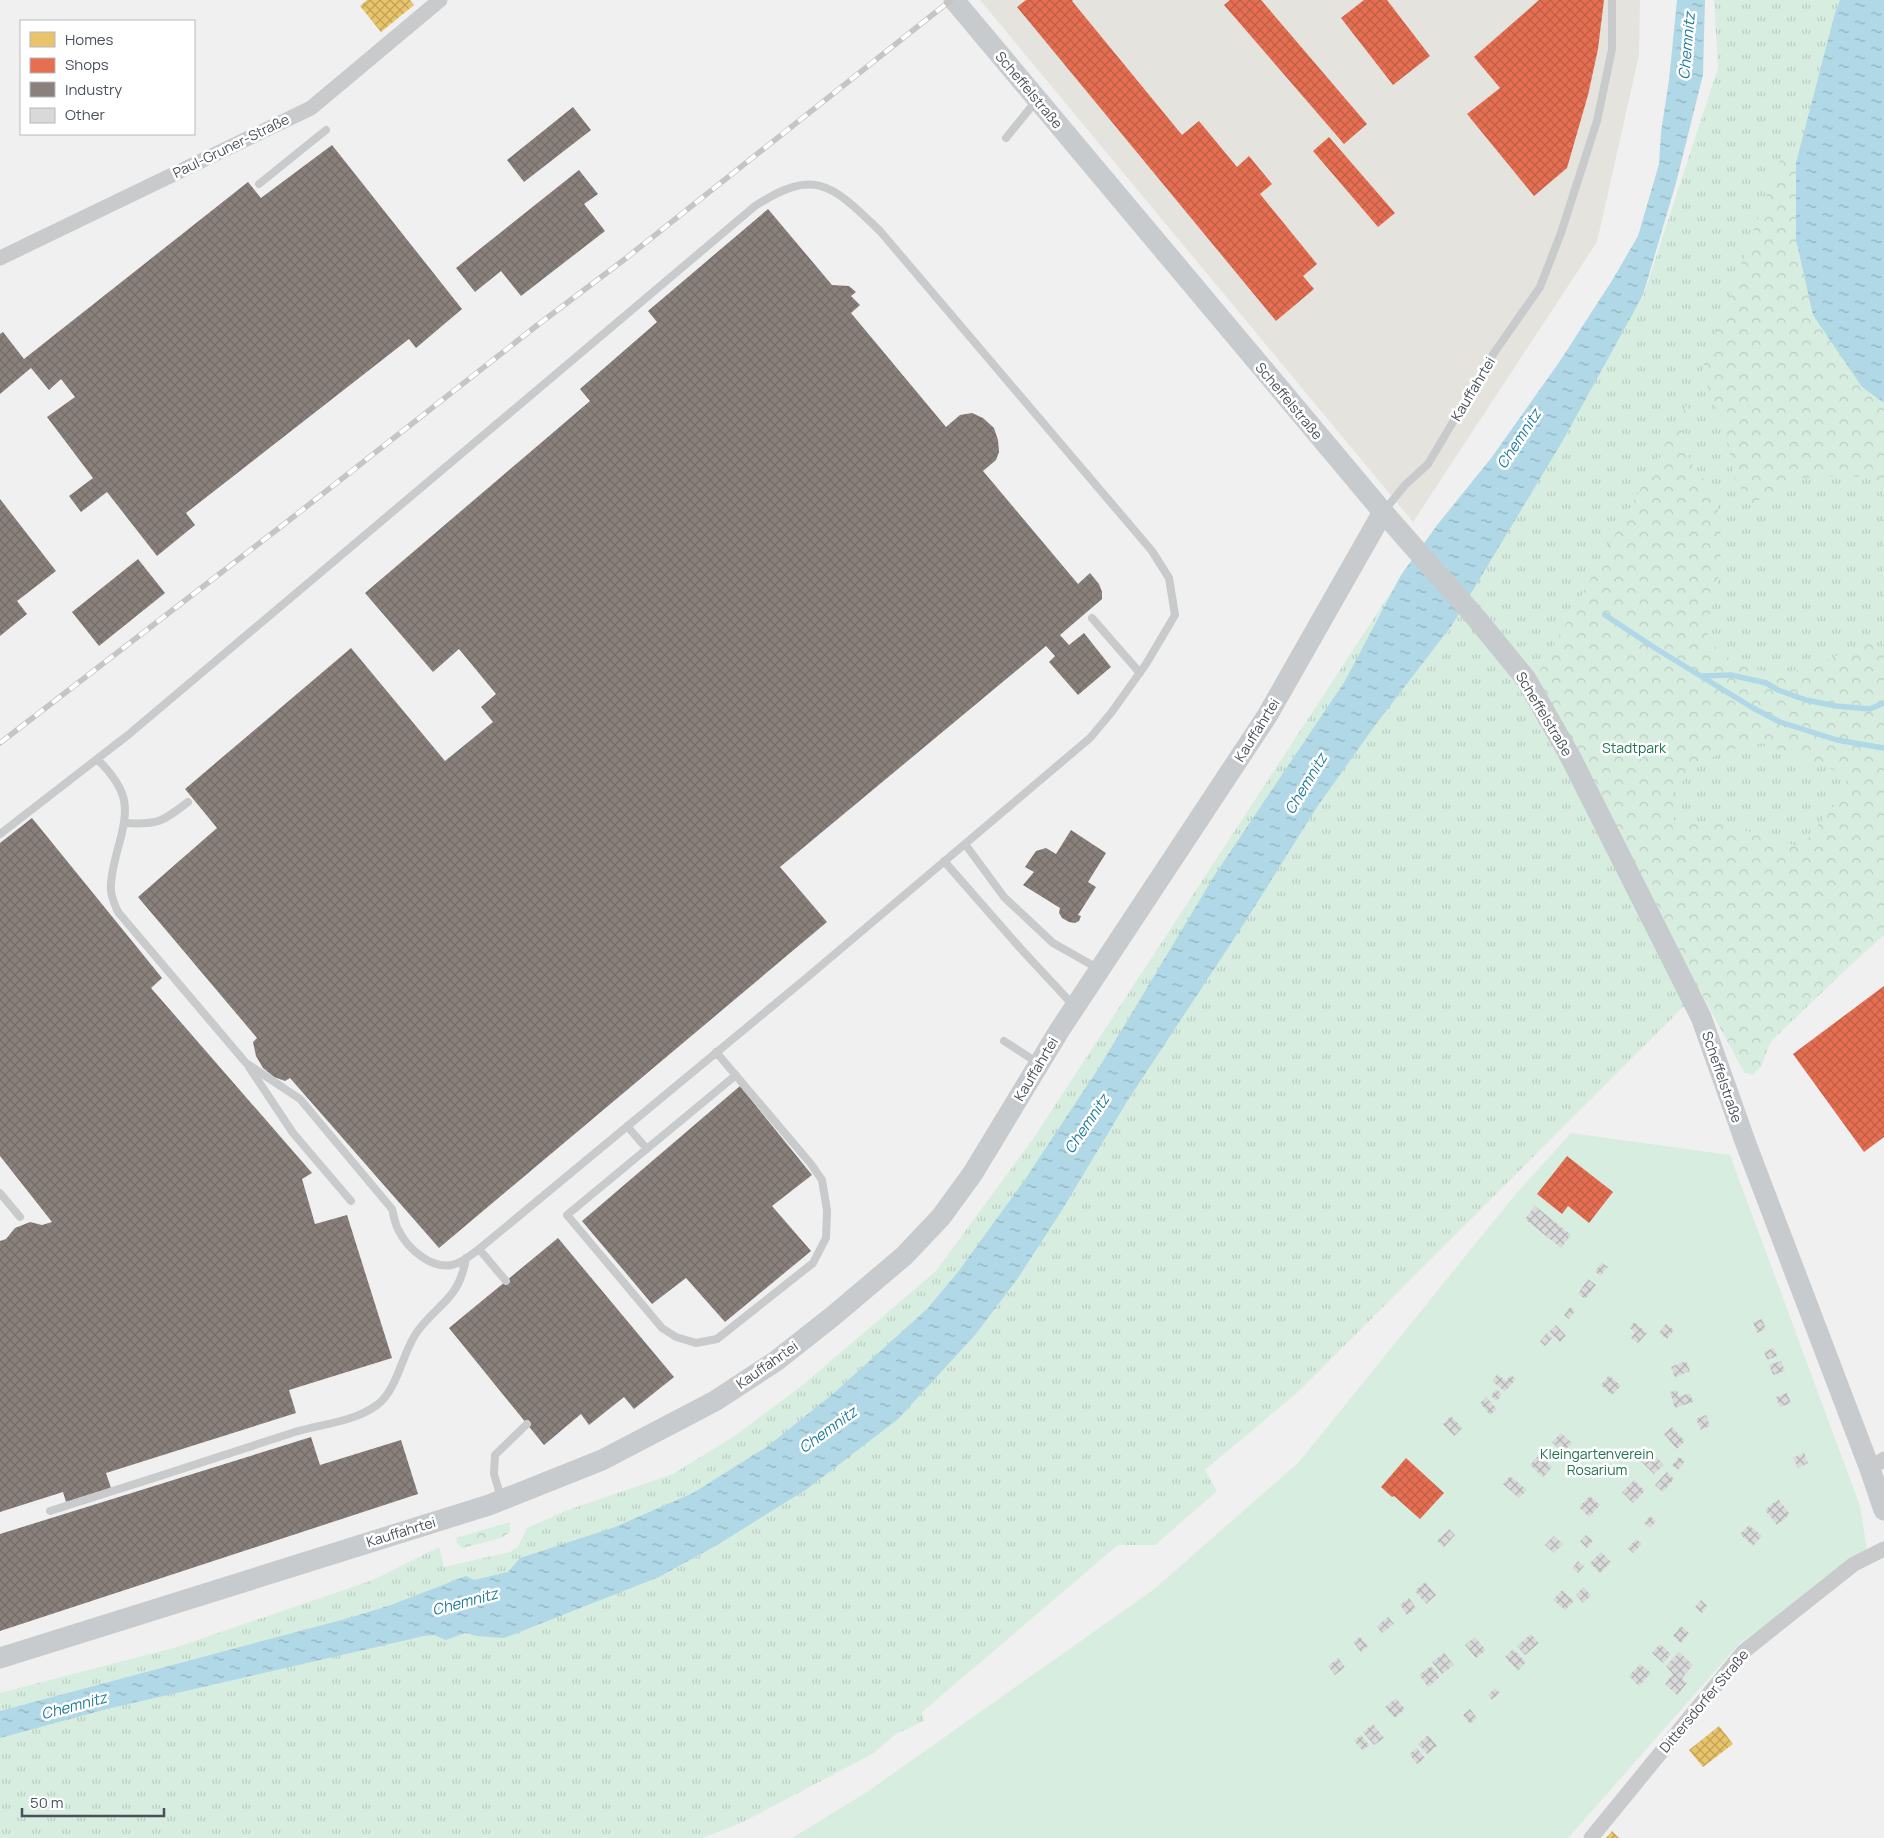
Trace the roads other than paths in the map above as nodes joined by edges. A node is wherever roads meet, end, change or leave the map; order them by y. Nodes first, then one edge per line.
1 (440, 0) edge
2 (954, 0) edge
3 (1612, 0) edge
4 (1037, 100) junction
5 (326, 130) dead end
6 (1006, 138) dead end
7 (259, 184) dead end
8 (0, 258) edge
9 (1383, 512) junction
10 (1092, 618) dead end
11 (1140, 673) junction
12 (98, 759) junction
13 (188, 802) dead end
14 (125, 823) junction
15 (0, 834) edge
16 (964, 844) junction
17 (944, 861) junction
18 (1100, 970) junction
19 (1075, 1007) junction
20 (1004, 1041) dead end
21 (716, 1052) junction
22 (246, 1063) junction
23 (1038, 1064) junction
24 (736, 1075) junction
25 (627, 1126) junction
26 (647, 1149) junction
27 (0, 1193) edge
28 (351, 1201) dead end
29 (20, 1217) dead end
30 (478, 1249) junction
31 (466, 1258) junction
32 (506, 1281) dead end
33 (527, 1424) dead end
34 (1877, 1464) edge
35 (502, 1500) junction
36 (1884, 1510) edge
37 (50, 1511) dead end
38 (1884, 1549) edge
39 (0, 1658) edge
40 (1592, 1838) edge

1 - 8 street, Paul-Gruner-Straße
2 - 4 street, Scheffelstraße
3 - 9 lane, Kauffahrtei
4 - 6 lane
4 - 9 street, Scheffelstraße
5 - 7 lane
9 - 18 street, Kauffahrtei
9 - 34 street, Scheffelstraße
10 - 11 lane
11 - 12 lane
11 - 16 lane
12 - 14 lane
12 - 15 lane
13 - 14 lane
14 - 22 lane
16 - 17 lane
16 - 18 lane
17 - 19 lane
17 - 21 lane
18 - 19 street, Kauffahrtei
19 - 23 street, Kauffahrtei
20 - 23 lane
21 - 24 lane
21 - 25 lane
22 - 28 lane
22 - 31 lane
23 - 35 street, Kauffahrtei
24 - 26 lane
24 - 26 lane
25 - 26 lane
25 - 30 lane
27 - 29 lane
30 - 31 lane
30 - 32 lane
31 - 37 lane
33 - 35 lane
34 - 36 street, Scheffelstraße
35 - 39 street, Kauffahrtei
38 - 40 street, Dittersdorfer Straße

